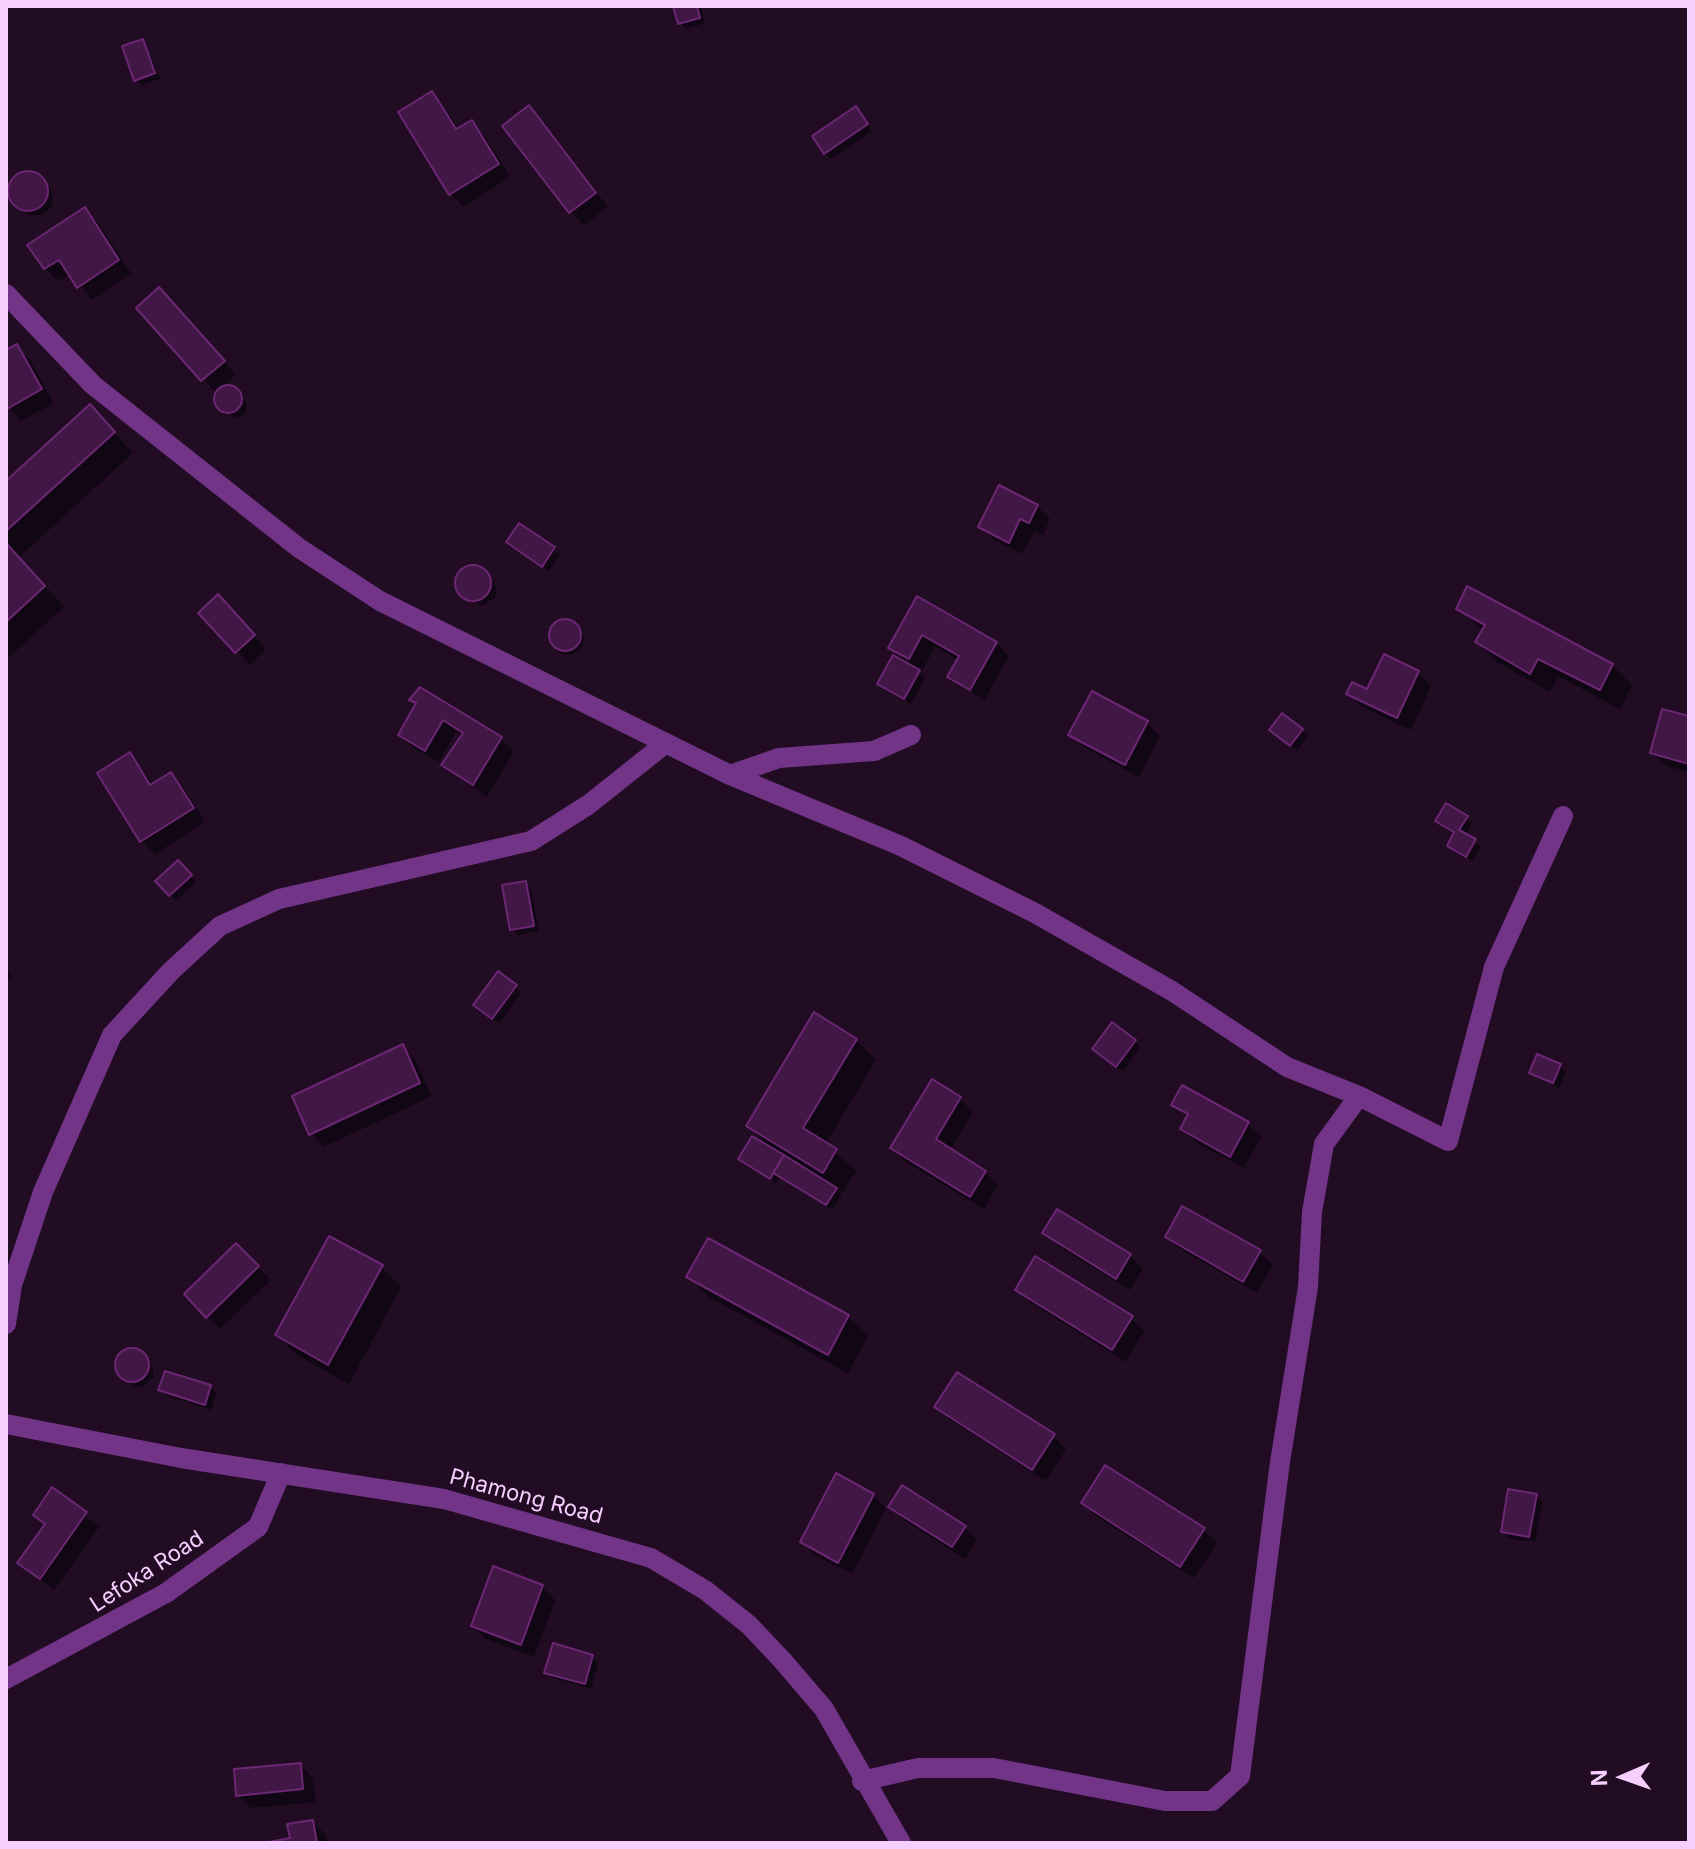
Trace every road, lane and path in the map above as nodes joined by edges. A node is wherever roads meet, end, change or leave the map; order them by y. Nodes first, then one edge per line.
1 (6, 294) edge
2 (911, 735) dead end
3 (666, 743) junction
4 (730, 775) junction
5 (1563, 816) dead end
6 (1359, 1096) junction
7 (6, 1324) edge
8 (6, 1424) edge
9 (281, 1473) junction
10 (6, 1679) edge
11 (862, 1781) junction
12 (901, 1843) edge

1 - 3 street
2 - 4 street
3 - 4 street
3 - 7 street
4 - 6 street
5 - 6 street
6 - 11 street
8 - 9 street, Phamong Road
9 - 10 street, Lefoka Road
9 - 11 street, Phamong Road
11 - 12 street, Phamong Road

